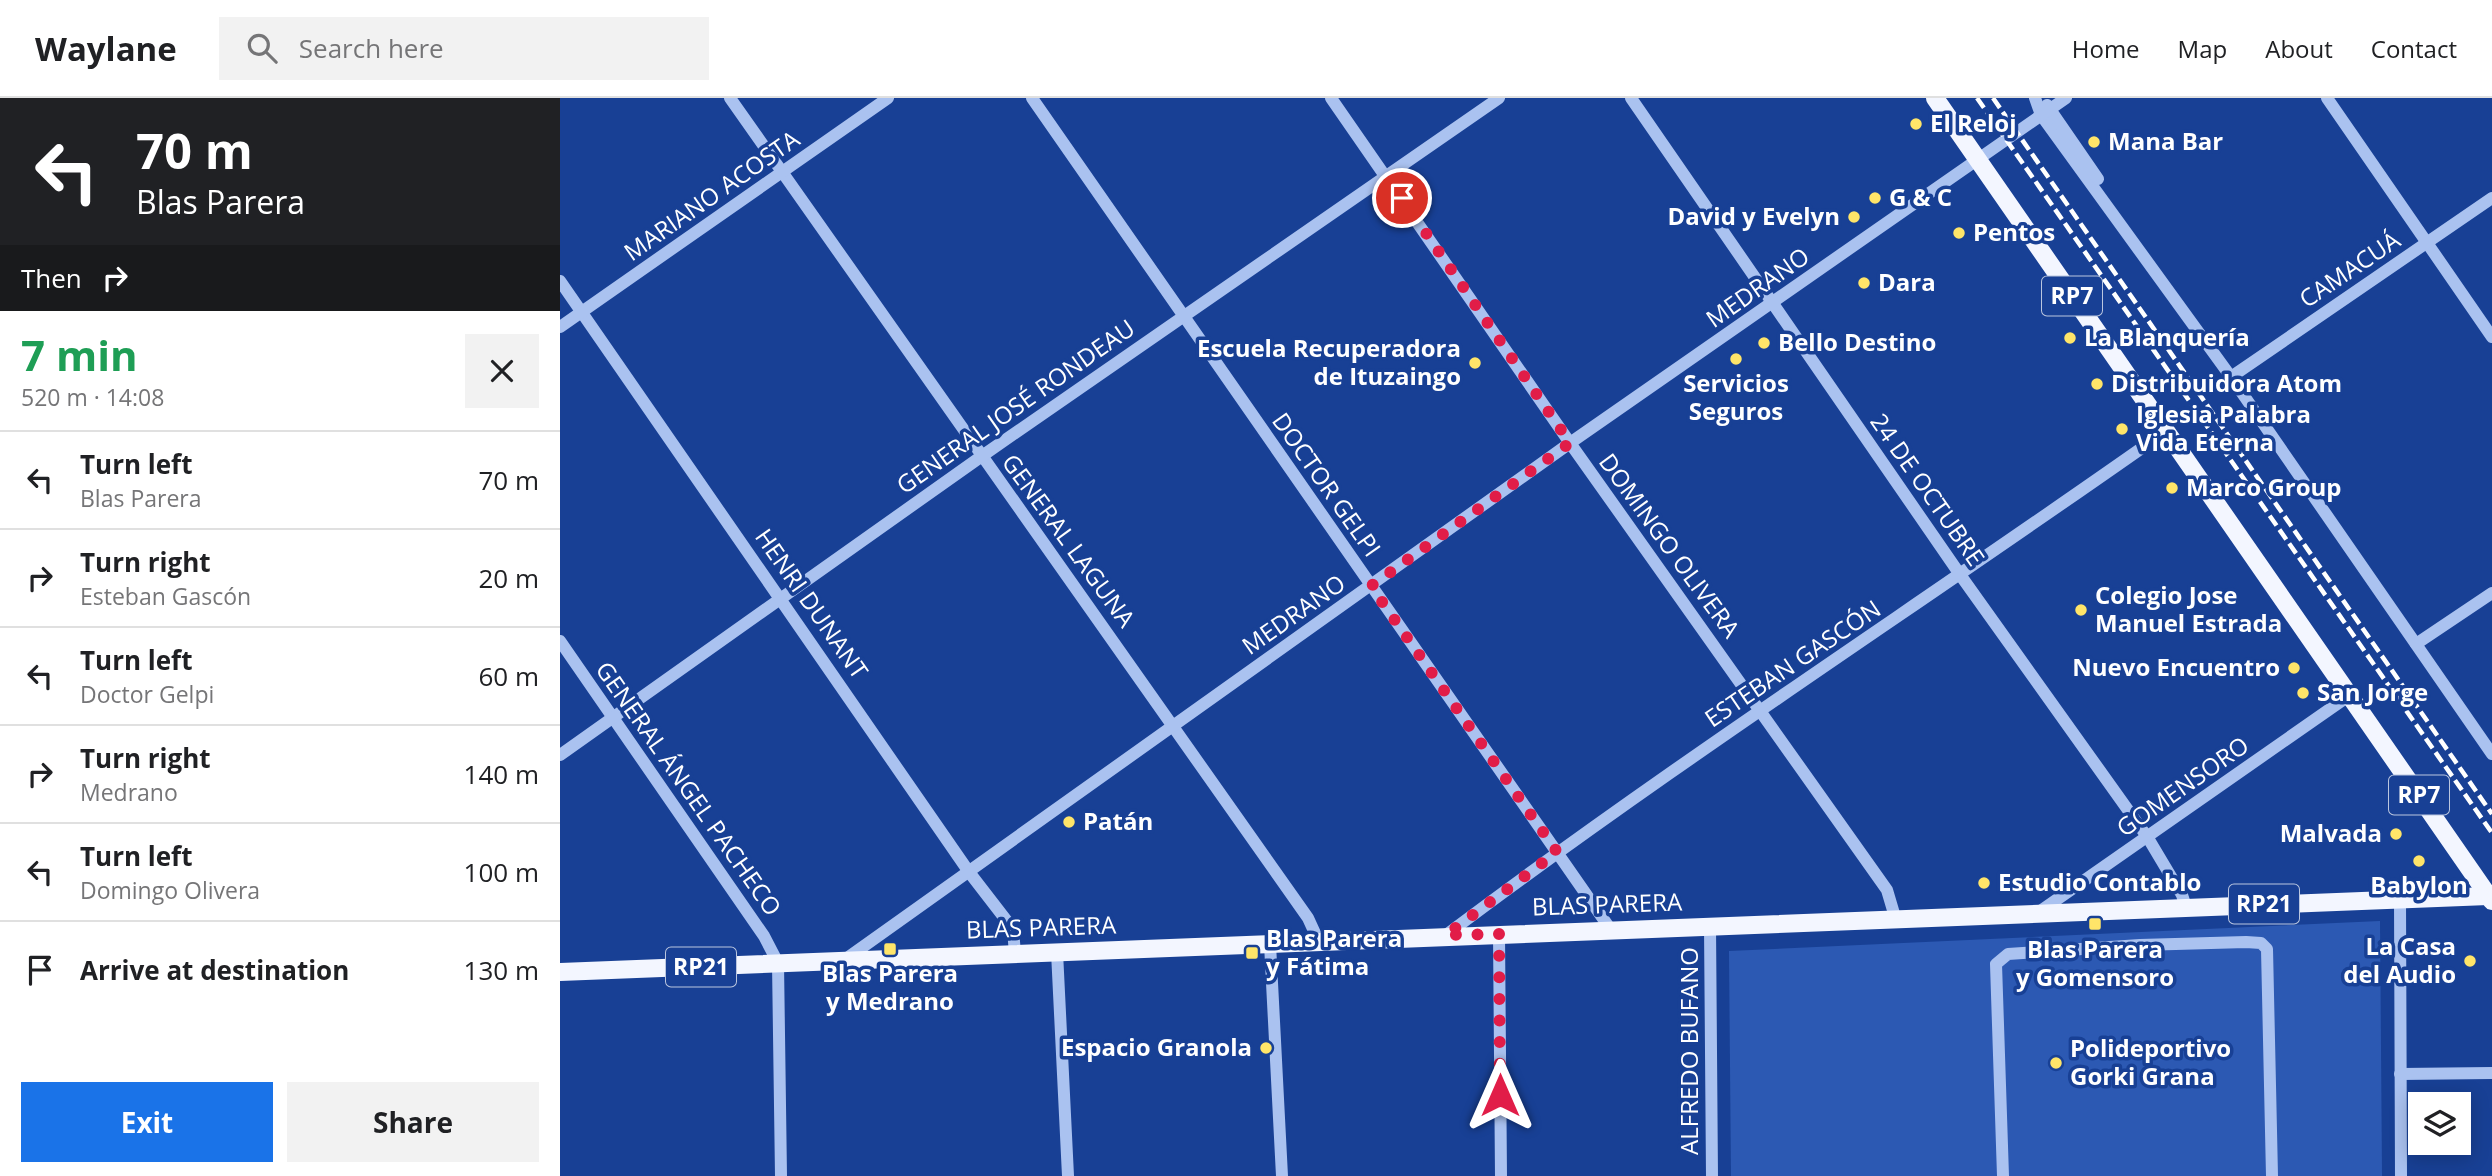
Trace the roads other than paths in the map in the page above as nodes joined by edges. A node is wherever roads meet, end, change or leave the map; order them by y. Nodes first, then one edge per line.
1 (730, 98) edge
2 (888, 98) edge
3 (1032, 98) edge
4 (1331, 98) edge
5 (1499, 98) edge
6 (1631, 98) edge
7 (1935, 98) edge
8 (2037, 98) edge
9 (2066, 98) edge
10 (2327, 98) edge
11 (2046, 112) junction
12 (1978, 160) junction
13 (782, 173) junction
14 (1386, 175) junction
15 (2492, 198) edge
16 (2427, 243) junction
17 (560, 281) edge
18 (1772, 305) junction
19 (581, 313) junction
20 (1182, 317) junction
21 (560, 327) edge
22 (2492, 337) edge
23 (2231, 377) junction
24 (2166, 431) junction
25 (1570, 443) junction
26 (982, 456) junction
27 (1961, 576) junction
28 (1371, 586) junction
29 (2492, 593) edge
30 (782, 597) junction
31 (560, 641) edge
32 (2416, 644) junction
33 (2350, 695) junction
34 (1761, 709) junction
35 (613, 719) junction
36 (1174, 725) junction
37 (560, 754) edge
38 (2492, 754) edge
39 (2148, 838) junction
40 (1557, 852) junction
41 (969, 872) junction
42 (2491, 898) edge
43 (2400, 899) junction
44 (2186, 907) junction
45 (2039, 912) junction
46 (1895, 917) junction
47 (1710, 926) junction
48 (1611, 930) junction
49 (1499, 934) junction
50 (1446, 935) junction
51 (1319, 942) junction
52 (1270, 944) junction
53 (1057, 952) junction
54 (1016, 954) junction
55 (843, 961) junction
56 (778, 963) junction
57 (560, 972) edge
58 (2492, 1073) edge
59 (2400, 1074) junction
60 (781, 1176) edge
61 (1068, 1176) edge
62 (1282, 1176) edge
63 (1501, 1176) edge
64 (1712, 1176) edge
65 (2003, 1176) edge
66 (2272, 1176) edge
67 (2401, 1176) edge

1 - 13 street, GENERAL LAGUNA
2 - 13 street, MARIANO ACOSTA
3 - 20 street, DOCTOR GELPI
4 - 14 street, DOMINGO OLIVERA
5 - 14 street, GENERAL JOSÉ RONDEAU
6 - 18 street, 24 DE OCTUBRE
7 - 12 main road, RP7
8 - 11 street
9 - 11 street, MEDRANO
10 - 16 street
11 - 12 street, MEDRANO
11 - 23 street
12 - 18 street, MEDRANO
12 - 24 main road, RP7
13 - 19 street, MARIANO ACOSTA
13 - 26 street, GENERAL LAGUNA
14 - 20 street, GENERAL JOSÉ RONDEAU
14 - 25 street, DOMINGO OLIVERA
15 - 16 street, CAMACUÁ
16 - 22 street
16 - 23 street, CAMACUÁ
17 - 19 street, HENRI DUNANT
18 - 25 street, MEDRANO
18 - 27 street, 24 DE OCTUBRE
19 - 21 street, MARIANO ACOSTA
19 - 30 street, HENRI DUNANT
20 - 26 street, GENERAL JOSÉ RONDEAU
20 - 28 street, DOCTOR GELPI
23 - 32 street
24 - 27 street, ESTEBAN GASCÓN
24 - 33 main road, RP7
25 - 28 street, MEDRANO
25 - 34 street, DOMINGO OLIVERA
26 - 30 street, GENERAL JOSÉ RONDEAU
26 - 36 street, GENERAL LAGUNA
27 - 34 street, ESTEBAN GASCÓN
27 - 39 street, 24 DE OCTUBRE
28 - 36 street, MEDRANO
28 - 40 street, DOCTOR GELPI
29 - 32 street
30 - 35 street, GENERAL JOSÉ RONDEAU
30 - 41 street, HENRI DUNANT
31 - 35 street, GENERAL ÁNGEL PACHECO
32 - 38 street
33 - 39 street, GOMENSORO
33 - 42 main road, RP7
34 - 40 street, ESTEBAN GASCÓN
34 - 46 street, DOMINGO OLIVERA
35 - 37 street, GENERAL JOSÉ RONDEAU
35 - 56 street, GENERAL ÁNGEL PACHECO
36 - 41 street, MEDRANO
36 - 51 street, GENERAL LAGUNA
39 - 44 street, 24 DE OCTUBRE
39 - 45 street, GOMENSORO
40 - 48 street, DOCTOR GELPI
40 - 50 street, ESTEBAN GASCÓN
41 - 54 street, HENRI DUNANT
41 - 55 street, MEDRANO
42 - 43 main road, BLAS PARERA / RP21
43 - 44 main road, BLAS PARERA / RP21
43 - 59 street
44 - 45 main road, BLAS PARERA / RP21
45 - 46 main road, BLAS PARERA / RP21
46 - 47 main road, BLAS PARERA / RP21
47 - 48 main road, BLAS PARERA / RP21
47 - 64 street, ALFREDO BUFANO
48 - 49 main road, BLAS PARERA / RP21
49 - 50 main road, BLAS PARERA / RP21
49 - 63 street
50 - 51 main road, BLAS PARERA / RP21
51 - 52 main road, BLAS PARERA / RP21
52 - 53 main road, BLAS PARERA / RP21
52 - 62 street
53 - 54 main road, BLAS PARERA / RP21
53 - 61 street
54 - 55 main road, BLAS PARERA / RP21
55 - 56 main road, BLAS PARERA / RP21
56 - 57 main road, BLAS PARERA / RP21
56 - 60 street
58 - 59 street
59 - 67 street
65 - 66 street

